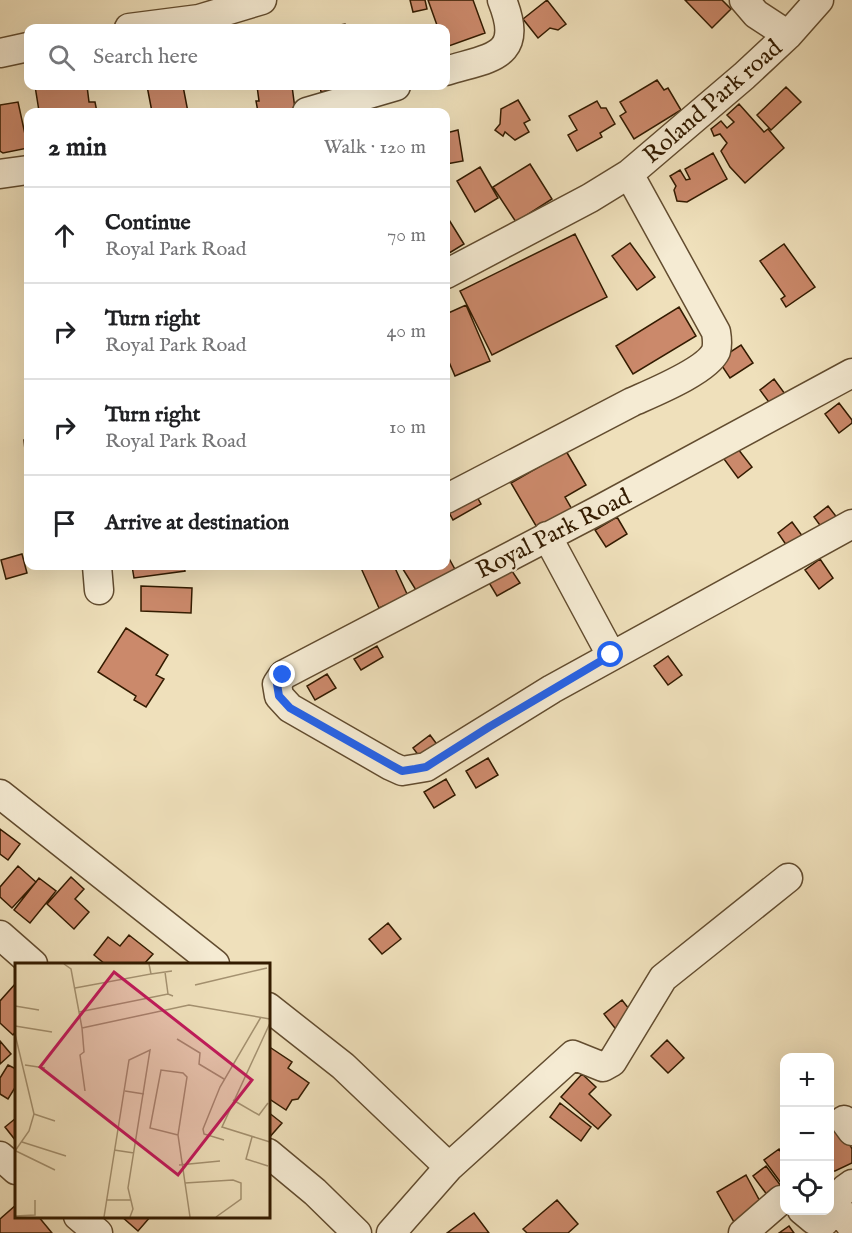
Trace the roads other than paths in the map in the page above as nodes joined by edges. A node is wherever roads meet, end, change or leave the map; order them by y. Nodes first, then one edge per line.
1 (262, 0) edge
2 (502, 0) edge
3 (744, 0) edge
4 (819, 0) edge
5 (198, 9) edge
6 (144, 24) edge
7 (788, 35) junction
8 (24, 48) edge
9 (0, 53) edge
10 (450, 70) edge
11 (382, 90) edge
12 (321, 108) edge
13 (24, 171) edge
14 (0, 174) edge
15 (629, 174) junction
16 (450, 272) edge
17 (852, 373) edge
18 (450, 497) edge
19 (852, 524) edge
20 (547, 536) junction
21 (611, 655) junction
22 (0, 794) edge
23 (788, 878) dead end
24 (0, 935) edge
25 (32, 963) edge
26 (214, 963) edge
27 (270, 1009) edge
28 (270, 1155) edge
29 (449, 1167) junction
30 (780, 1201) edge
31 (836, 1202) edge
32 (808, 1215) edge
33 (828, 1215) edge
34 (80, 1218) edge
35 (852, 1227) edge
36 (98, 1233) edge
37 (357, 1233) edge
38 (391, 1233) edge
39 (743, 1233) edge

1 - 5 street
2 - 10 street
3 - 7 street
4 - 7 street, Roland Park road
5 - 6 street
7 - 15 street, Roland Park road
8 - 9 street
11 - 12 street
13 - 14 street
15 - 16 street, Roland Park road
15 - 18 street
17 - 20 street, Royal Park Road
19 - 21 street, Royal Park Road
20 - 21 street
20 - 21 street, Royal Park Road
22 - 26 street
23 - 29 street
24 - 25 street
27 - 29 street
28 - 37 street
29 - 38 street
30 - 39 street
31 - 35 street
32 - 33 street
34 - 36 street

